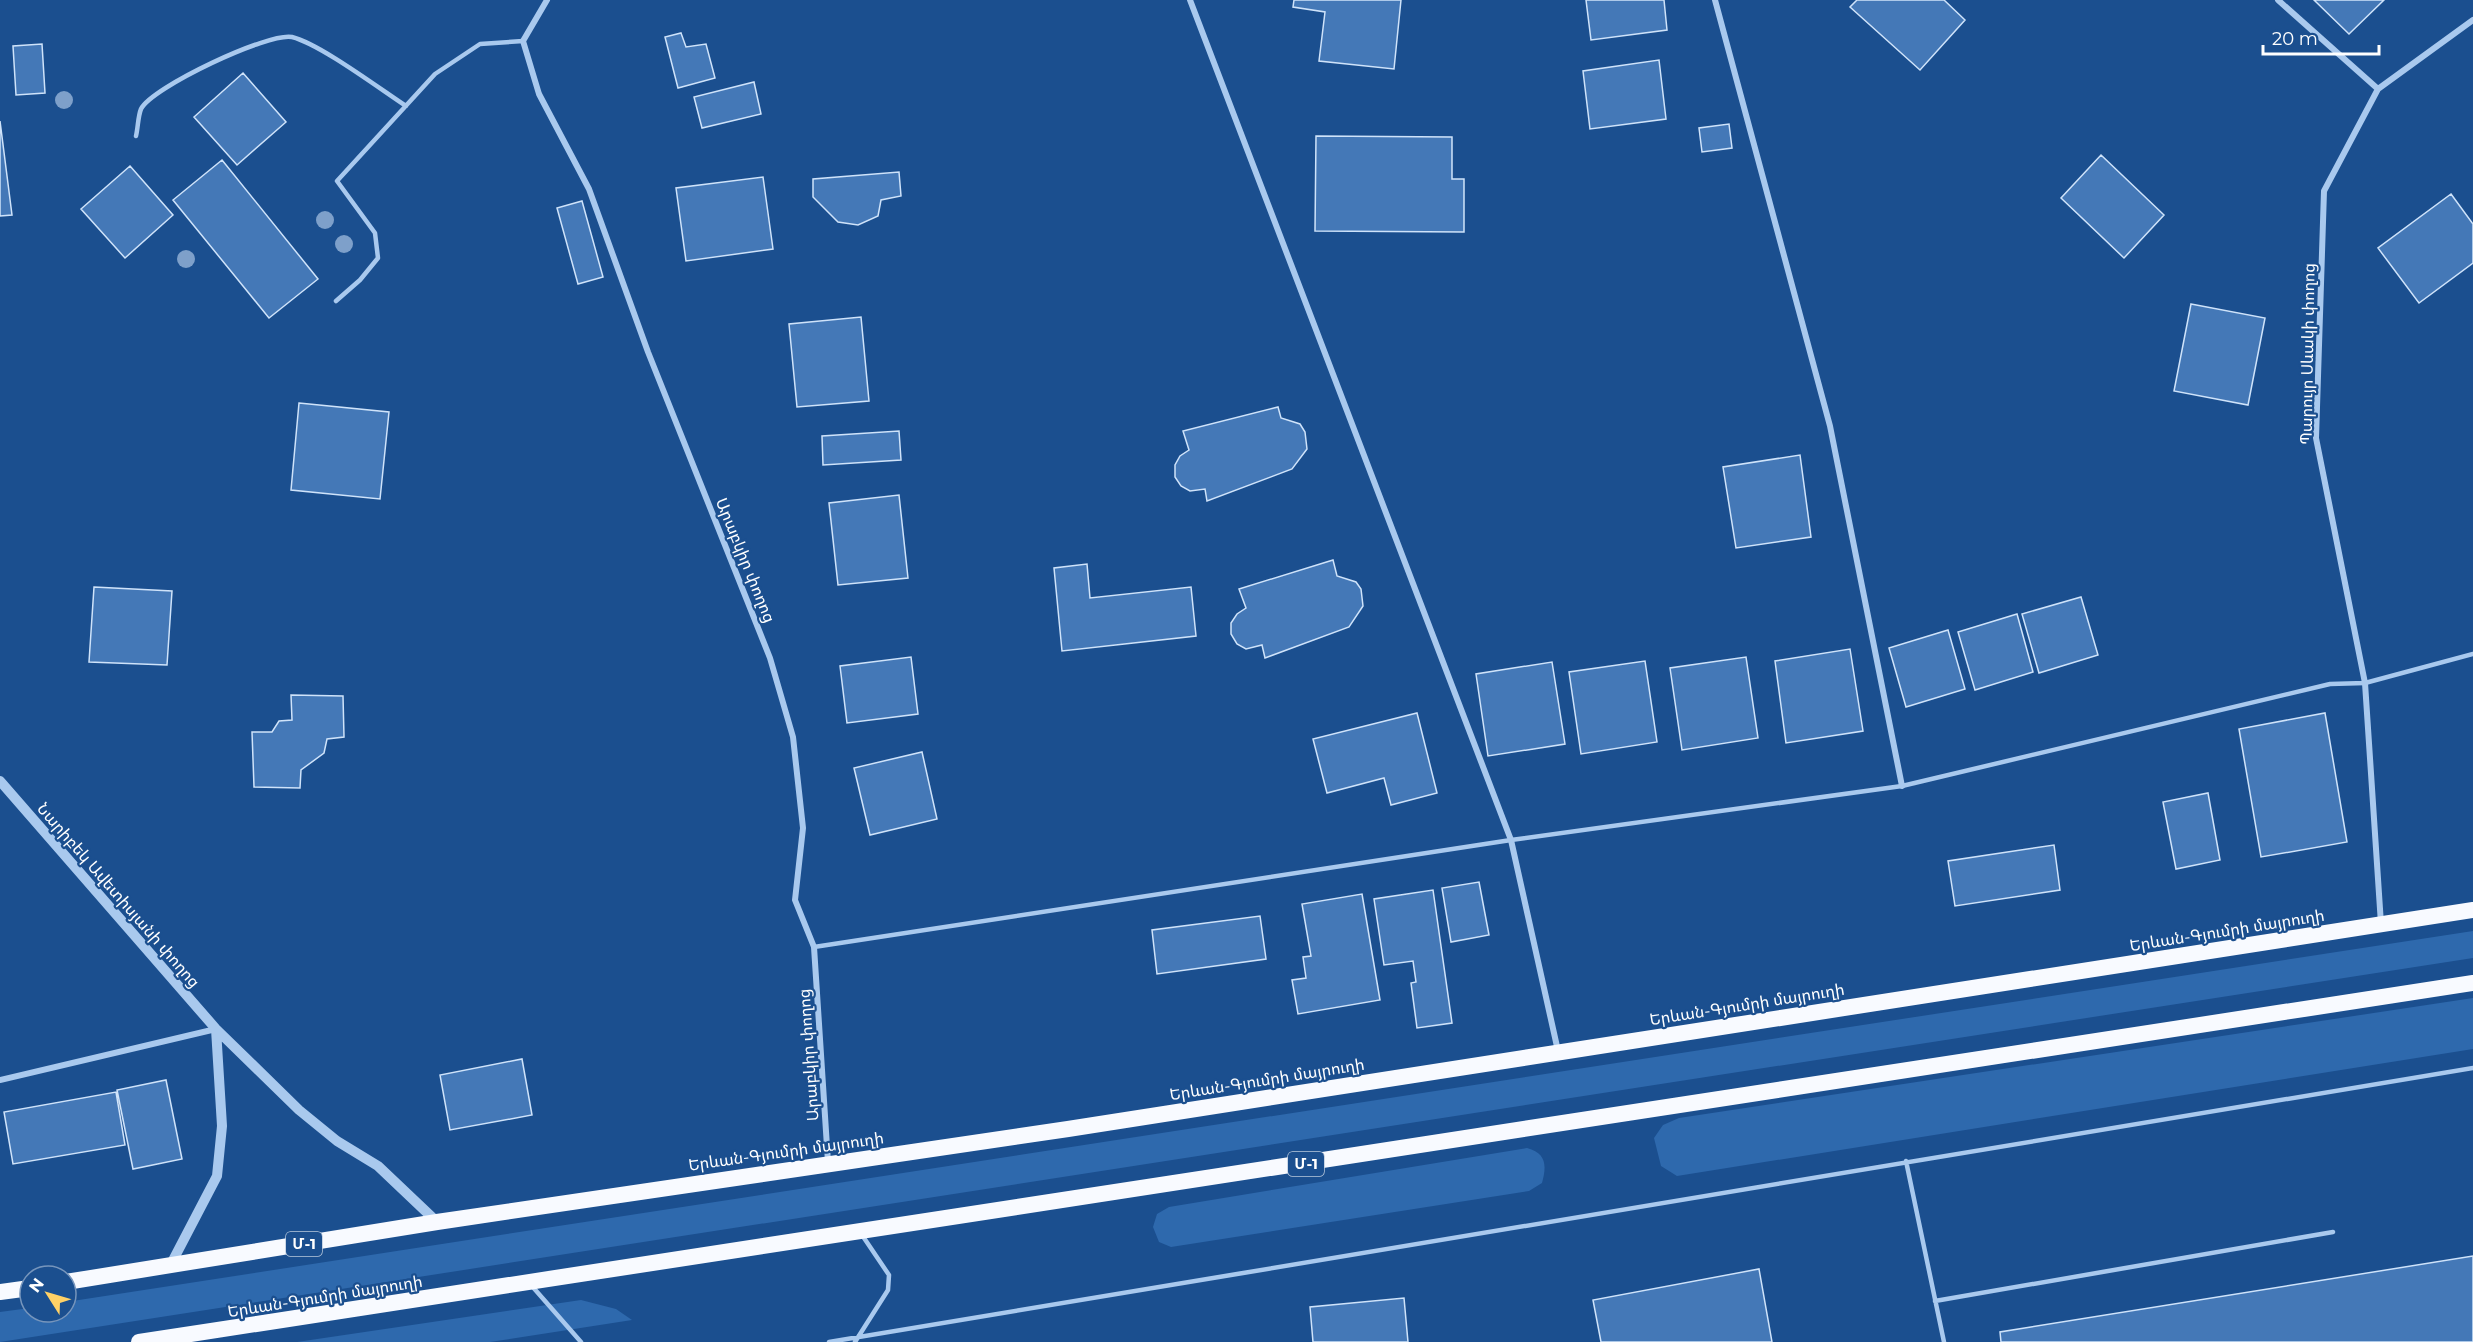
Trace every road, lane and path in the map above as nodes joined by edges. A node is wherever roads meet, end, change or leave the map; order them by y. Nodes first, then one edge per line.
1 (547, 0) edge
2 (1190, 0) edge
3 (1715, 0) edge
4 (2278, 0) edge
5 (2473, 20) edge
6 (523, 41) junction
7 (2378, 89) junction
8 (406, 106) junction
9 (136, 136) dead end
10 (336, 301) dead end
11 (2473, 654) edge
12 (2366, 683) junction
13 (0, 781) edge
14 (1902, 786) junction
15 (1511, 840) junction
16 (2473, 910) edge
17 (2381, 925) junction
18 (814, 947) junction
19 (2473, 983) edge
20 (216, 1029) junction
21 (1558, 1052) junction
22 (2473, 1068) edge
23 (0, 1080) edge
24 (1905, 1161) junction
25 (828, 1163) junction
26 (437, 1222) junction
27 (2333, 1232) dead end
28 (860, 1233) junction
29 (170, 1266) junction
30 (78, 1280) edge
31 (529, 1283) junction
32 (18, 1290) edge
33 (0, 1292) edge
34 (1935, 1301) junction
35 (856, 1340) edge
36 (139, 1342) edge
37 (581, 1342) edge
38 (829, 1342) edge
39 (1944, 1342) edge

1 - 6 street
2 - 15 street
3 - 14 street
4 - 7 street
5 - 7 street, Պարույր Սևակի փողոց
6 - 8 lane
6 - 18 street, Արաբկիր փողոց
7 - 12 street, Պարույր Սևակի փողոց
8 - 9 lane
8 - 10 lane
11 - 12 lane
12 - 14 lane
12 - 17 street, Պարույր Սևակի փողոց
13 - 20 street, Նարիբեկ Ավետիսյանի փողոց
14 - 15 lane
15 - 18 lane
15 - 21 street
16 - 17 highway, Երևան-Գյումրի մայրուղի / Մ-1
17 - 21 highway, Երևան-Գյումրի մայրուղի / Մ-1
18 - 25 street, Արաբկիր փողոց
19 - 28 highway, Երևան-Գյումրի մայրուղի / Մ-1
20 - 23 street
20 - 26 street, Նարիբեկ Ավետիսյանի փողոց
20 - 29 street
21 - 25 highway, Երևան-Գյումրի մայրուղի / Մ-1
22 - 24 lane
24 - 34 lane
24 - 35 lane
25 - 26 highway, Երևան-Գյումրի մայրուղի / Մ-1
26 - 29 highway, Երևան-Գյումրի մայրուղի / Մ-1
27 - 34 lane
28 - 31 highway, Երևան-Գյումրի մայրուղի / Մ-1
28 - 35 lane
29 - 30 highway, Երևան-Գյումրի մայրուղի / Մ-1
31 - 36 highway, Երևան-Գյումրի մայրուղի / Մ-1
31 - 37 lane
32 - 33 highway
34 - 39 lane
35 - 38 lane

